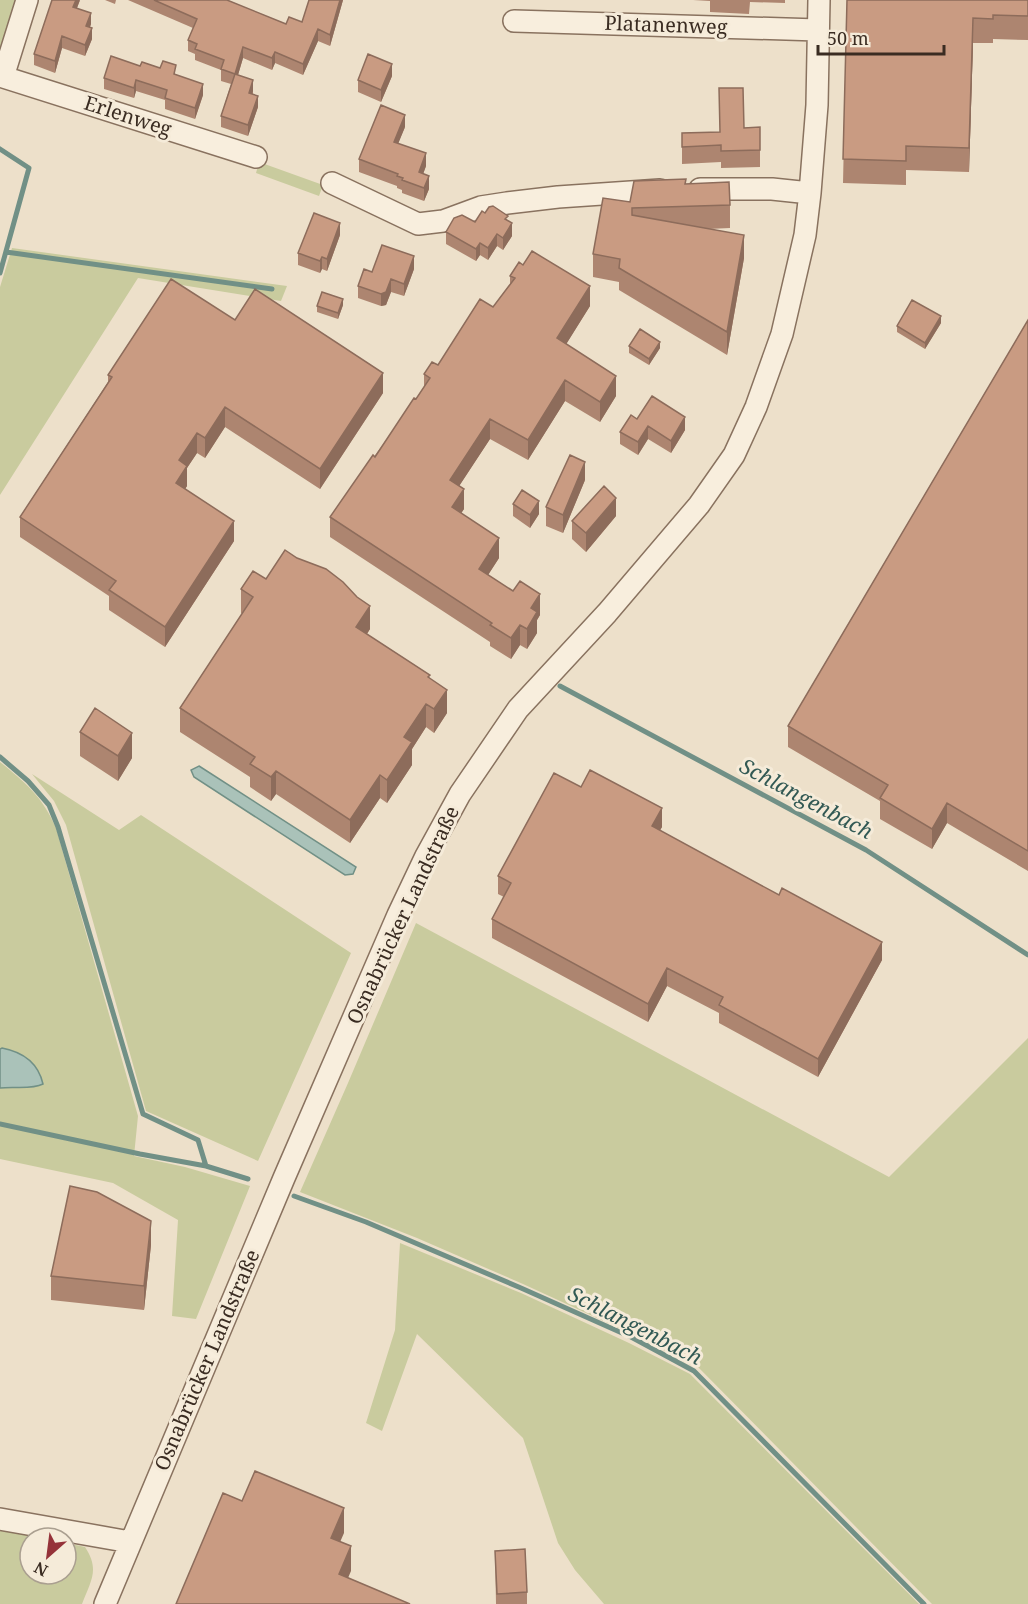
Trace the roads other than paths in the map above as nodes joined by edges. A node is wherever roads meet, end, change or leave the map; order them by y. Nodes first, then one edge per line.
1 (27, 0) edge
2 (819, 0) edge
3 (514, 21) dead end
4 (818, 30) junction
5 (2, 76) edge
6 (256, 157) dead end
7 (332, 183) dead end
8 (810, 193) junction
9 (0, 1519) edge
10 (130, 1542) junction
11 (105, 1604) edge

1 - 5 street
2 - 4 street, Osnabrücker Landstraße
3 - 4 street, Platanenweg
4 - 8 street, Osnabrücker Landstraße
5 - 6 street, Erlenweg
7 - 8 street
8 - 10 street, Osnabrücker Landstraße
9 - 10 street
10 - 11 street, Osnabrücker Landstraße

